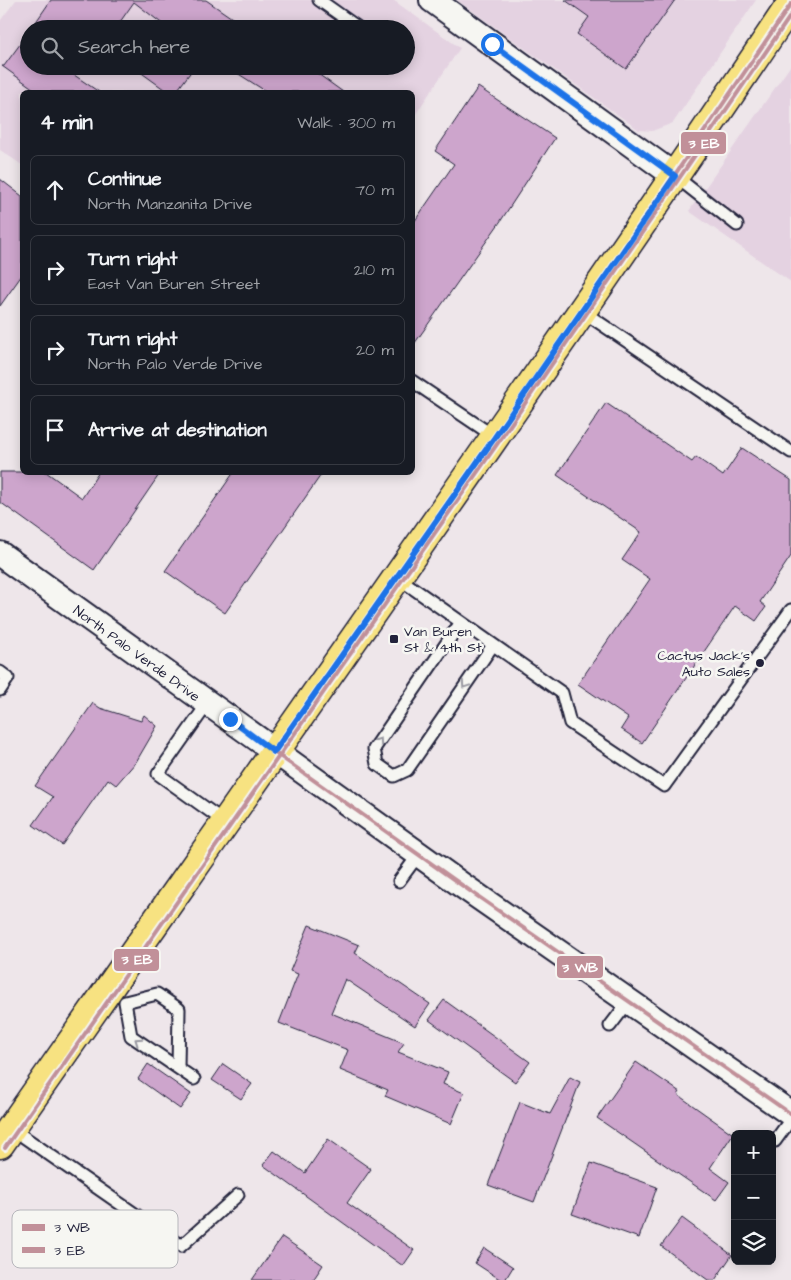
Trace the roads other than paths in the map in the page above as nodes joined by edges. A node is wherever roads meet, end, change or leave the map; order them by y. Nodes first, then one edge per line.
1 (319, 0) edge
2 (432, 0) edge
3 (791, 4) edge
4 (347, 20) edge
5 (675, 176) junction
6 (737, 225) dead end
7 (582, 311) junction
8 (415, 383) edge
9 (495, 437) junction
10 (791, 452) edge
11 (0, 554) edge
12 (397, 577) junction
13 (791, 610) edge
14 (461, 622) junction
15 (493, 645) junction
16 (0, 672) edge
17 (0, 690) edge
18 (208, 703) junction
19 (274, 752) junction
20 (225, 822) junction
21 (419, 854) junction
22 (399, 881) dead end
23 (116, 996) junction
24 (629, 1001) junction
25 (610, 1026) dead end
26 (178, 1068) junction
27 (194, 1079) dead end
28 (791, 1114) edge
29 (791, 1119) edge
30 (6, 1136) edge
31 (776, 1140) edge
32 (238, 1195) dead end
33 (124, 1210) edge
34 (178, 1244) edge

1 - 4 lane
2 - 5 street
3 - 5 main road
5 - 6 lane
5 - 7 main road
7 - 9 main road
7 - 10 lane
8 - 9 lane
9 - 12 main road
11 - 18 street, North Palo Verde Drive
12 - 14 lane
12 - 19 main road
13 - 15 lane
14 - 15 lane
15 -> 14 lane
16 - 17 lane
18 - 19 street, North Palo Verde Drive
18 - 20 lane
19 - 20 main road
19 - 21 street, North Palo Verde Drive
20 - 23 main road
21 - 22 lane
21 - 24 street, North Palo Verde Drive
26 -> 23 lane
23 - 26 lane
23 - 30 main road
24 - 25 lane
24 - 28 street, North Palo Verde Drive
26 - 27 lane
29 - 31 lane
30 - 33 lane
32 - 34 lane

